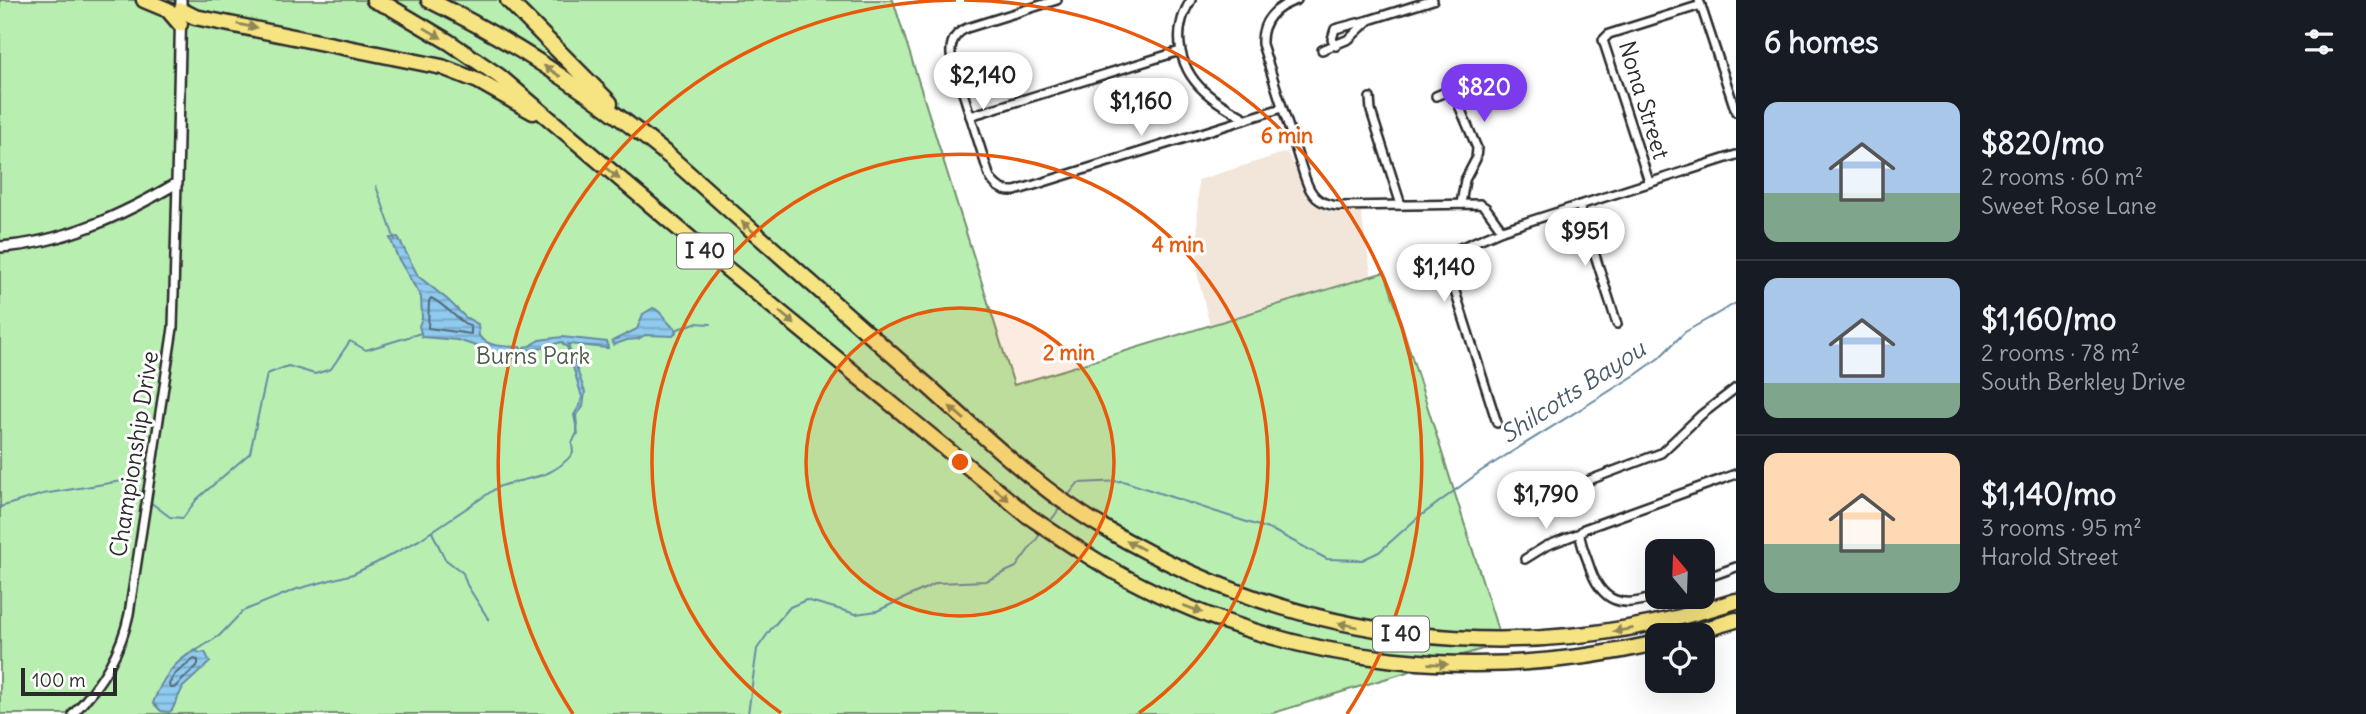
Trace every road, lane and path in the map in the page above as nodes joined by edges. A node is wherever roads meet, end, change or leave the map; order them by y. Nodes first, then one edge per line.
1 (144, 0) edge
2 (374, 0) edge
3 (429, 0) edge
4 (508, 0) edge
5 (1056, 0) edge
6 (1191, 0) edge
7 (1297, 0) edge
8 (1433, 0) edge
9 (1700, 2) edge
10 (162, 6) junction
11 (181, 13) edge
12 (1369, 20) junction
13 (1336, 46) junction
14 (1322, 50) dead end
15 (1180, 51) junction
16 (1436, 96) dead end
17 (1370, 98) dead end
18 (1282, 108) junction
19 (1736, 112) edge
20 (970, 116) junction
21 (1247, 119) junction
22 (554, 123) junction
23 (630, 125) junction
24 (1736, 155) edge
25 (1649, 182) junction
26 (177, 183) junction
27 (1461, 204) junction
28 (1401, 205) junction
29 (1580, 205) junction
30 (1503, 229) junction
31 (0, 247) edge
32 (1617, 324) dead end
33 (1736, 388) edge
34 (1497, 423) dead end
35 (1736, 474) edge
36 (1544, 509) dead end
37 (1580, 533) junction
38 (1525, 559) dead end
39 (1736, 567) edge
40 (1715, 575) edge
41 (1645, 599) edge
42 (1736, 601) edge
43 (1736, 620) edge
44 (1715, 626) edge
45 (1645, 645) edge
46 (73, 714) edge

1 - 10 highway
2 -> 22 highway, I 40
23 -> 3 highway, I 40
4 - 23 highway
5 - 20 street
6 - 15 street
7 - 18 street
8 - 12 street
9 - 19 street
9 - 25 street, Nona Street
10 - 11 highway
10 - 11 highway
11 -> 22 highway
11 - 26 street
12 - 13 street
12 - 13 street
13 - 14 street
15 - 20 street
15 - 21 street
16 - 27 street
17 - 28 street
18 - 21 street
18 - 28 street
20 - 21 street
22 -> 45 highway, I 40
42 -> 23 highway, I 40
24 - 25 street
25 - 29 street
26 - 31 street
26 - 46 street, Championship Drive
27 - 28 street
27 - 30 street
29 - 30 street
29 - 32 street
30 - 34 street
33 - 36 street
35 - 37 street
37 - 38 street
37 - 41 street
39 - 40 street
43 - 44 highway

